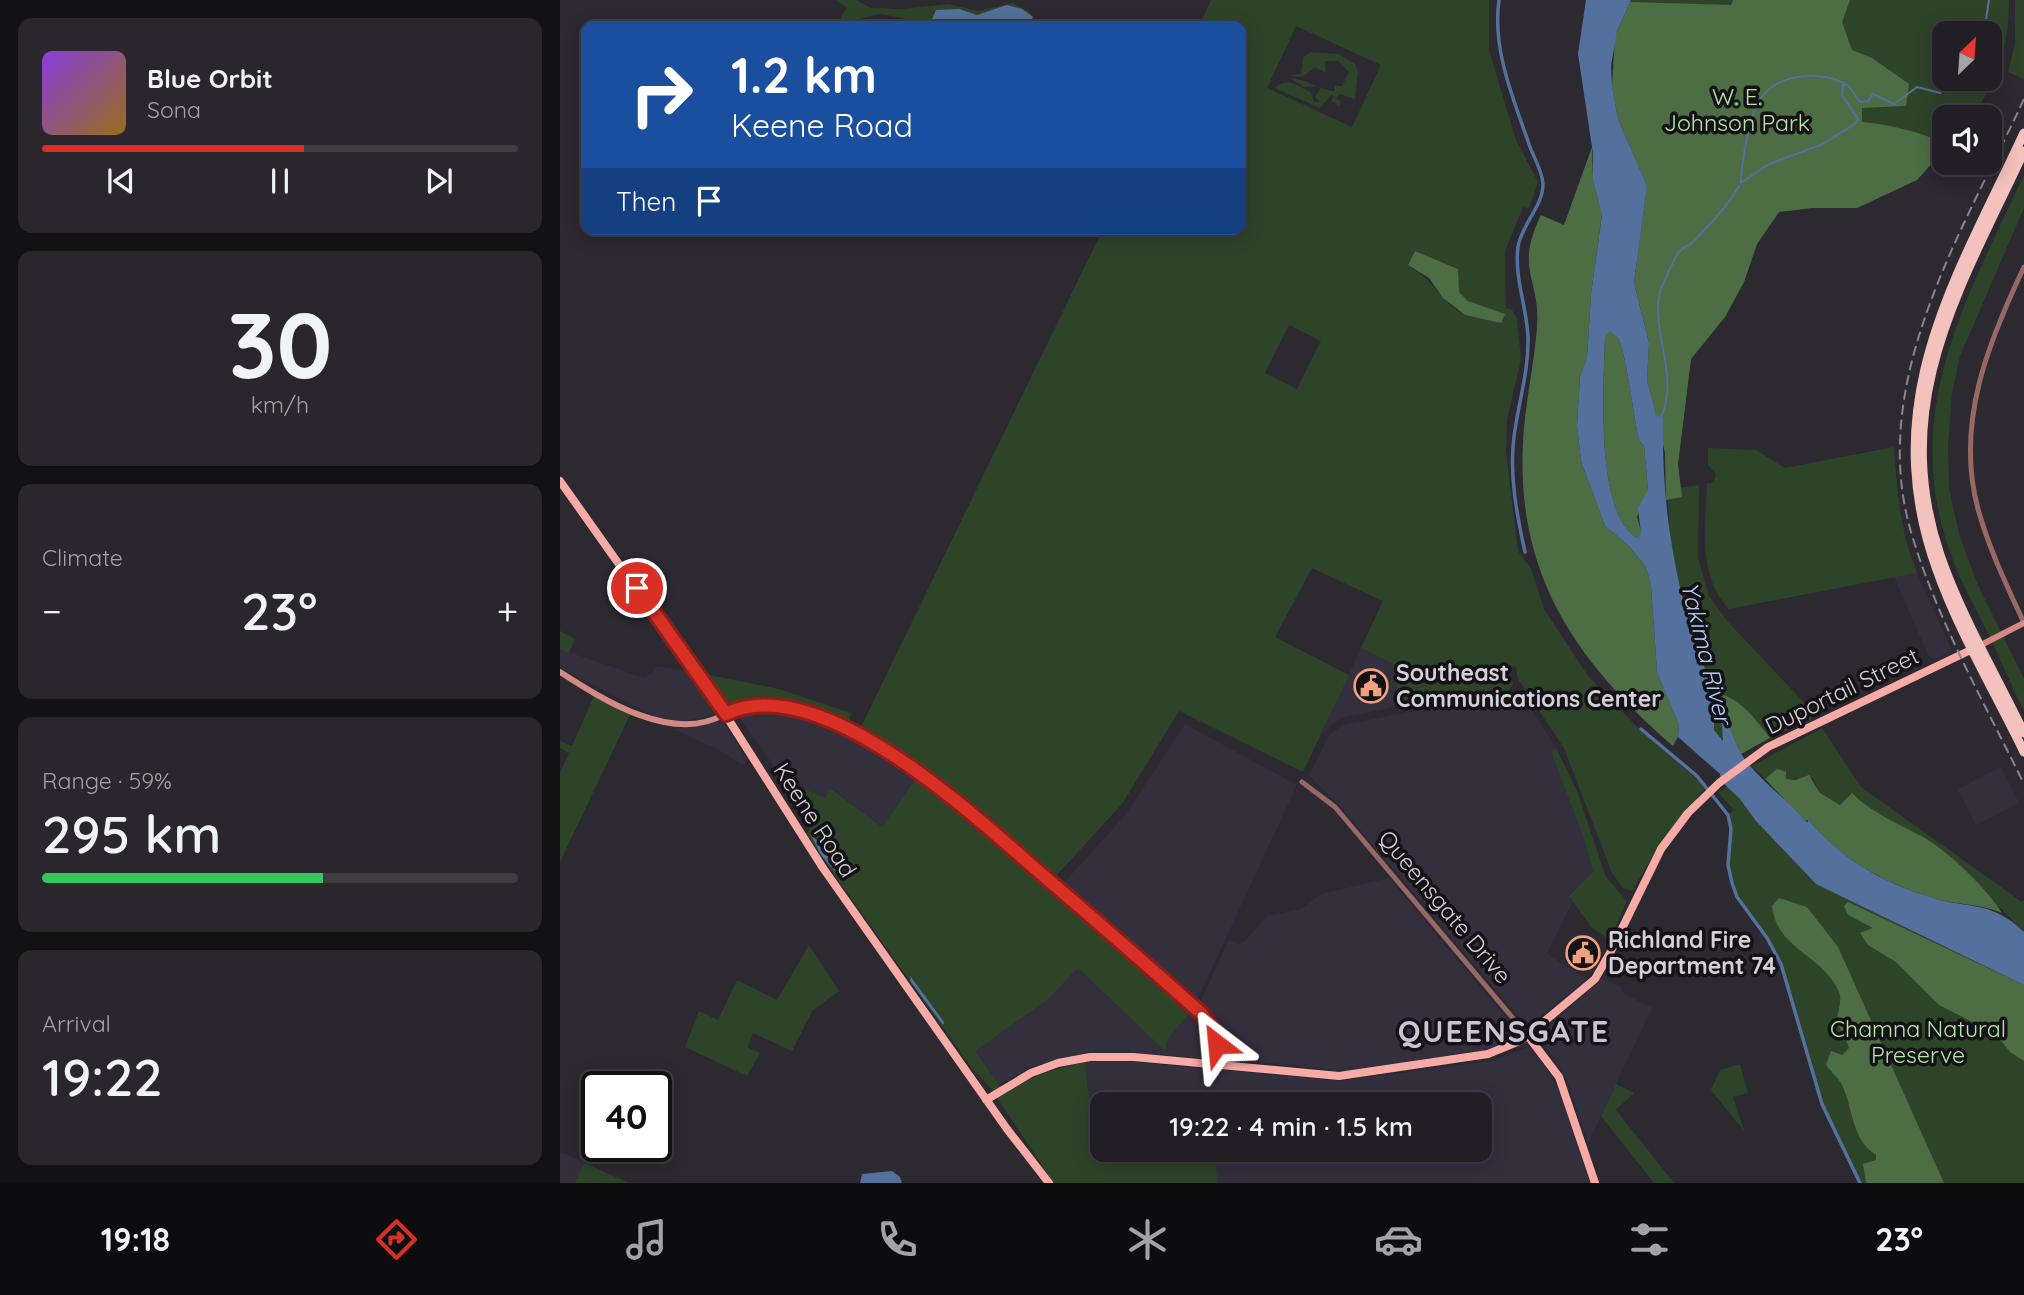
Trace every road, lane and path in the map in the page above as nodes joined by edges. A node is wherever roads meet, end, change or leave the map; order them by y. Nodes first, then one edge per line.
1 (2024, 133) edge
2 (2024, 151) edge
3 (2024, 267) edge
4 (560, 481) edge
5 (2024, 623) edge
6 (1977, 647) junction
7 (560, 672) edge
8 (726, 714) junction
9 (2024, 733) edge
10 (2024, 752) edge
11 (1302, 782) dead end
12 (1528, 1036) junction
13 (1216, 1065) junction
14 (986, 1100) junction
15 (1045, 1181) edge
16 (1595, 1183) edge

1 - 6 highway
2 - 6 highway
3 - 5 street
4 - 8 main road, Keene Road
5 - 6 main road, Duportail Street
6 - 9 highway
6 - 10 highway
6 - 12 main road, Duportail Street
7 - 8 main road
8 - 13 street
8 - 14 main road, Keene Road
11 - 12 street, Queensgate Drive
12 - 13 main road, Duportail Street
12 - 16 main road, Queensgate Drive
13 - 14 main road, Duportail Street
14 - 15 main road, Keene Road

